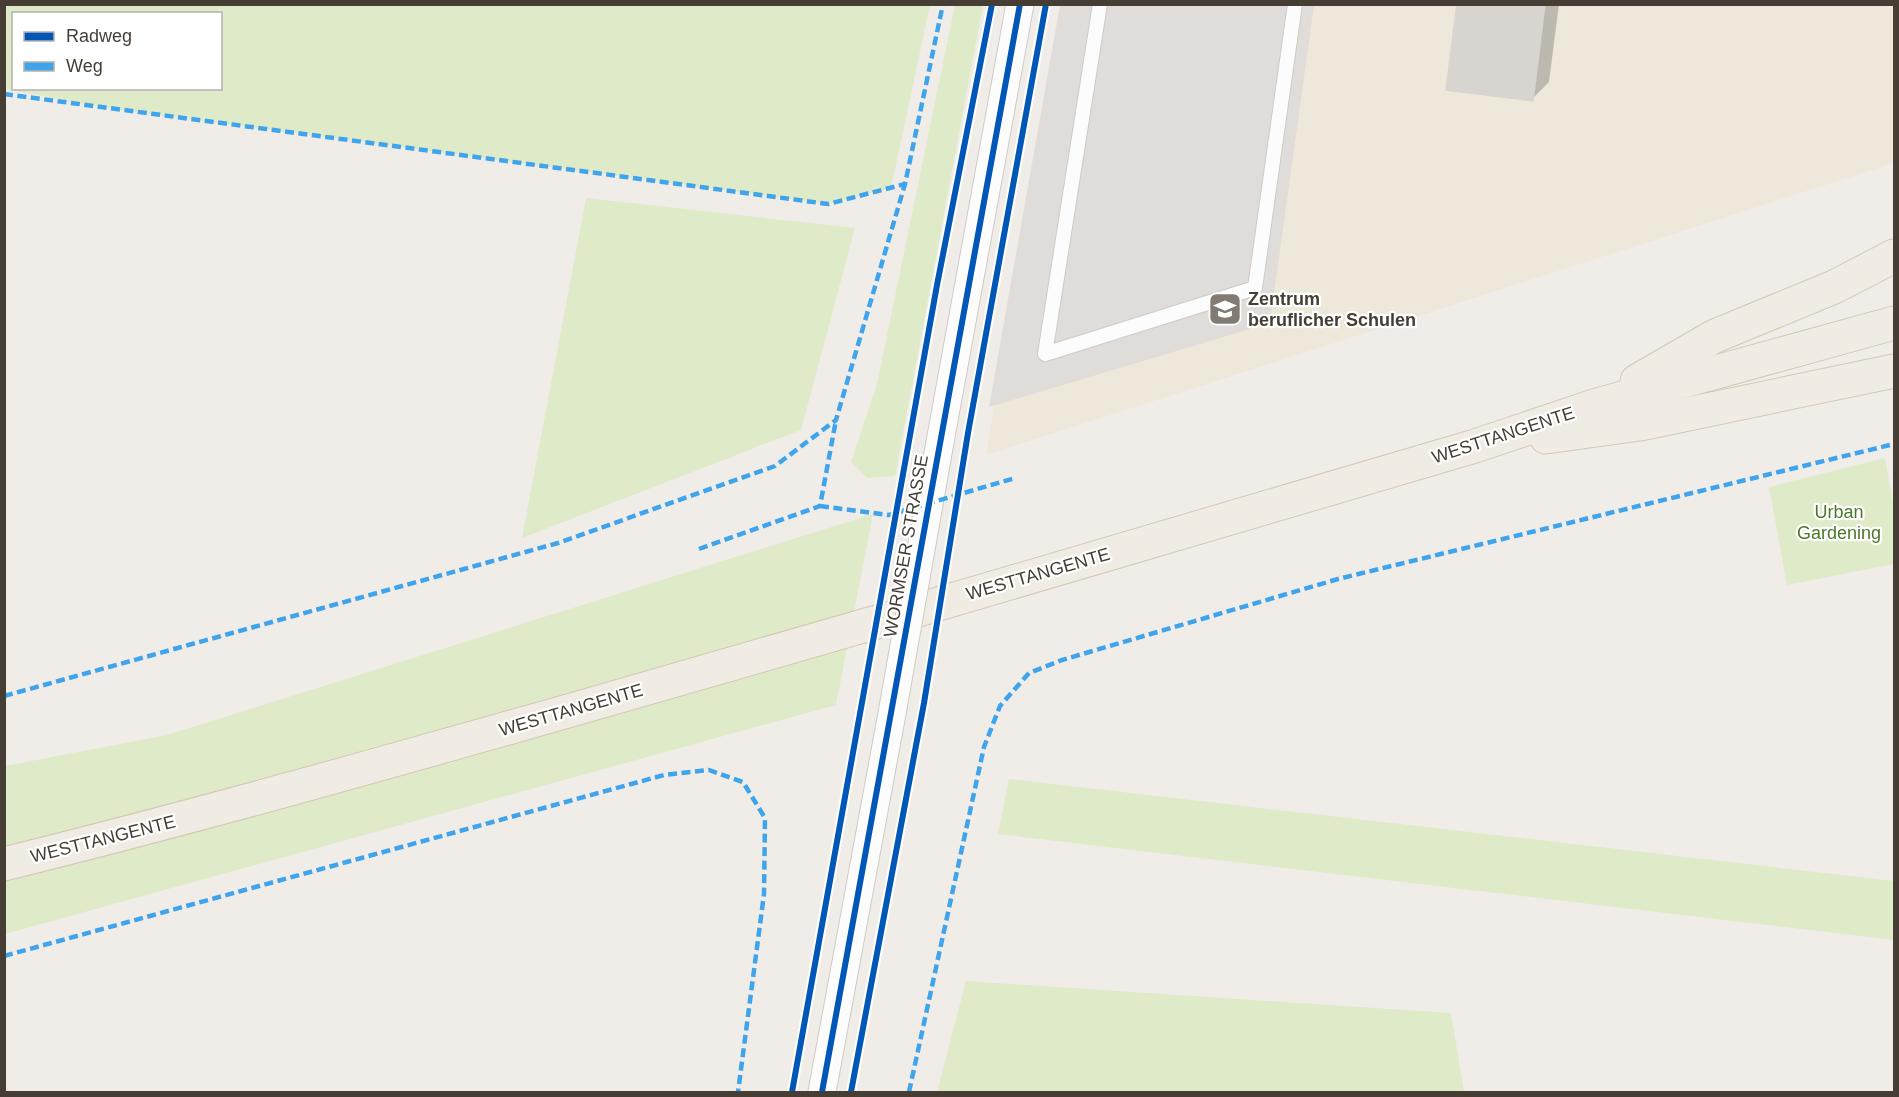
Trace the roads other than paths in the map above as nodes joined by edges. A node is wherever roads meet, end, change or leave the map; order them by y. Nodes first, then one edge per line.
1 (1020, 4) edge
2 (1100, 4) edge
3 (1295, 4) edge
4 (1894, 256) edge
5 (1894, 322) edge
6 (1894, 372) edge
7 (1597, 405) junction
8 (1475, 446) junction
9 (4, 864) edge
10 (822, 1092) edge

1 - 10 street, WORMSER STRASSE, bridge
2 - 3 lane
4 - 7 main road
5 - 7 main road, WESTTANGENTE
6 - 8 main road
7 - 8 main road, WESTTANGENTE
8 - 9 main road, WESTTANGENTE

